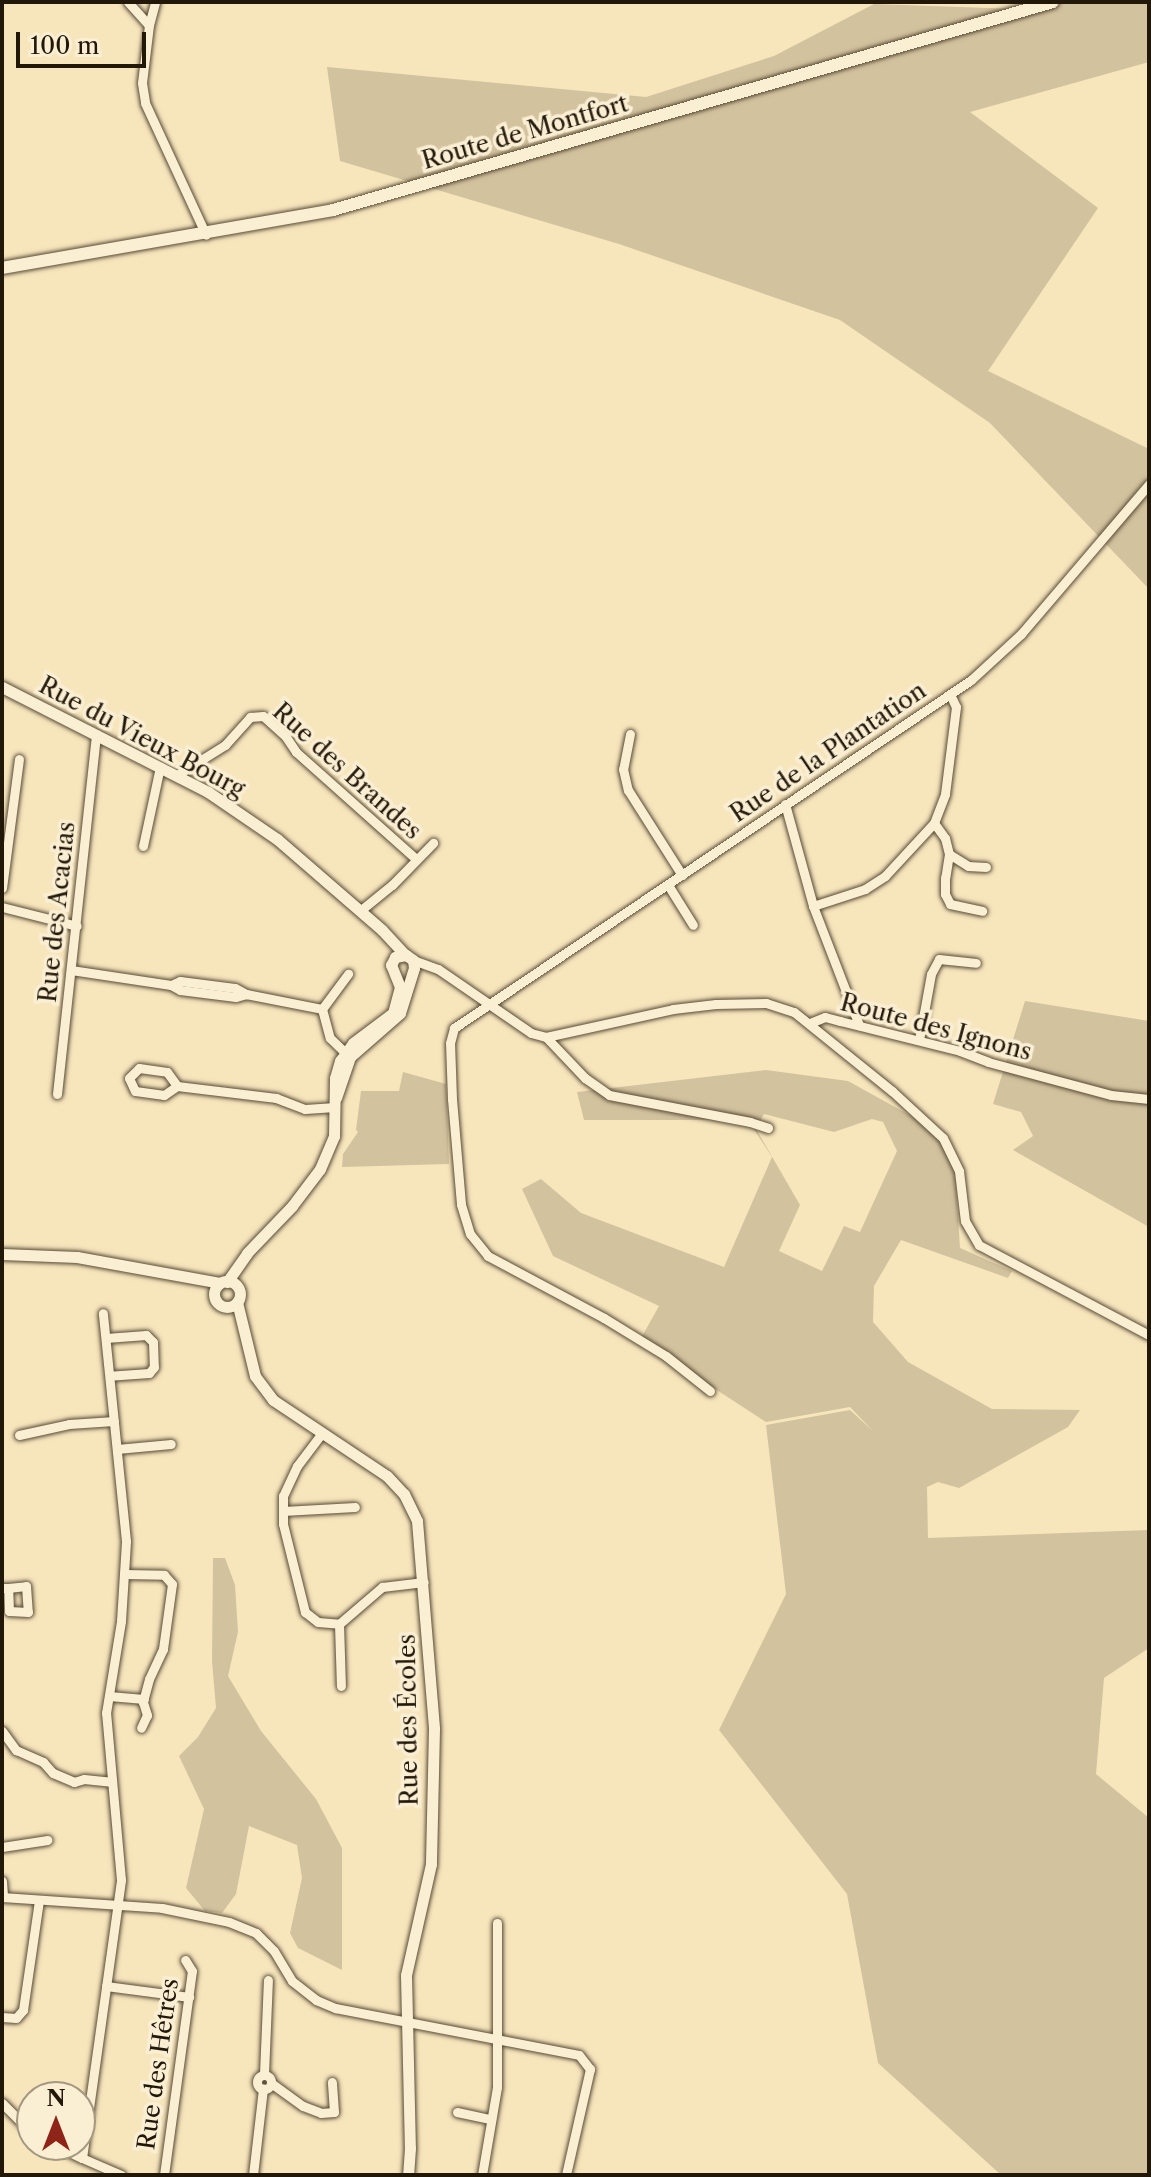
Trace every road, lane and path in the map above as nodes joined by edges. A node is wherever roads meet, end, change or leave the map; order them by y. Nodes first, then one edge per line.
1 (128, 2) edge
2 (155, 2) edge
3 (1053, 2) edge
4 (149, 25) junction
5 (206, 235) junction
6 (2, 268) edge
7 (1149, 484) edge
8 (2, 687) edge
9 (950, 694) junction
10 (96, 734) junction
11 (630, 734) dead end
12 (19, 759) dead end
13 (160, 767) junction
14 (177, 775) junction
15 (785, 804) junction
16 (934, 823) junction
17 (433, 843) dead end
18 (143, 846) dead end
19 (949, 854) junction
20 (416, 859) junction
21 (986, 867) dead end
22 (682, 875) junction
23 (668, 885) junction
24 (2, 888) edge
25 (813, 906) junction
26 (2, 907) edge
27 (361, 910) junction
28 (982, 911) dead end
29 (693, 925) dead end
30 (77, 926) junction
31 (976, 963) dead end
32 (407, 964) junction
33 (71, 970) junction
34 (348, 974) dead end
35 (396, 976) junction
36 (489, 1005) junction
37 (322, 1009) junction
38 (810, 1023) junction
39 (859, 1025) junction
40 (546, 1037) junction
41 (919, 1040) junction
42 (347, 1055) junction
43 (177, 1086) junction
44 (57, 1094) dead end
45 (1149, 1099) edge
46 (336, 1103) junction
47 (768, 1128) dead end
48 (258, 1240) junction
49 (2, 1254) edge
50 (184, 1277) junction
51 (223, 1282) junction
52 (239, 1289) junction
53 (214, 1295) junction
54 (231, 1305) junction
55 (103, 1313) dead end
56 (1149, 1335) edge
57 (106, 1338) junction
58 (110, 1376) junction
59 (710, 1391) dead end
60 (114, 1421) junction
61 (322, 1433) junction
62 (19, 1435) dead end
63 (171, 1444) dead end
64 (117, 1449) junction
65 (355, 1507) dead end
66 (283, 1511) junction
67 (125, 1574) junction
68 (424, 1582) junction
69 (339, 1624) junction
70 (341, 1686) dead end
71 (109, 1696) junction
72 (144, 1699) junction
73 (141, 1728) dead end
74 (2, 1731) edge
75 (111, 1782) junction
76 (47, 1840) dead end
77 (2, 1847) edge
78 (2, 1881) edge
79 (3, 1897) edge
80 (39, 1900) junction
81 (118, 1905) junction
82 (497, 1923) dead end
83 (185, 1960) dead end
84 (268, 1980) dead end
85 (106, 1986) junction
86 (189, 1997) junction
87 (2, 2017) edge
88 (407, 2019) junction
89 (496, 2038) junction
90 (93, 2081) edge
91 (332, 2082) dead end
92 (267, 2086) junction
93 (457, 2112) dead end
94 (491, 2119) junction
95 (89, 2161) edge
96 (121, 2175) edge
97 (164, 2175) edge
98 (253, 2175) edge
99 (408, 2175) edge
100 (482, 2175) edge
101 (566, 2175) edge

1 - 4 street
2 - 4 street
3 - 5 main road, Route de Montfort
4 - 5 street
5 - 6 main road, Route de Montfort
7 - 9 street, Rue de la Plantation
8 - 10 street, Rue du Vieux Bourg
9 - 15 street, Rue de la Plantation
9 - 16 street
10 - 13 street, Rue du Vieux Bourg
10 - 30 street, Rue des Acacias
11 - 22 street
12 - 24 street
13 - 14 street, Rue du Vieux Bourg
13 - 18 street
14 - 20 street, Rue des Brandes
14 - 27 street, Rue du Vieux Bourg
15 - 22 street, Rue de la Plantation
15 - 25 street
16 - 19 street
16 - 25 street
17 - 20 street, Rue des Brandes
19 - 21 street
19 - 28 street
20 - 27 street, Rue des Brandes
22 - 23 street, Rue de la Plantation
23 - 29 street
23 - 36 street, Rue de la Plantation
25 - 39 street
26 - 30 street
27 - 32 street, Rue du Vieux Bourg
30 - 33 street, Rue des Acacias
31 - 41 street
32 - 35 street
32 - 35 street
32 - 36 street
32 - 42 street
33 - 37 street
33 - 44 street, Rue des Acacias
34 - 37 street
35 - 42 street
36 - 40 street
36 - 59 street, Rue de la Plantation
37 - 42 street
38 - 39 street, Route des Ignons
38 - 40 street, Route des Ignons
38 - 56 street
39 - 41 street, Route des Ignons
40 - 47 street
41 - 45 street, Route des Ignons
42 - 46 street
43 - 43 street
43 - 46 street
46 - 48 street
48 - 51 street
48 - 52 street
49 - 50 street
50 - 51 street
50 - 53 street, Rue des Écoles
51 - 52 street
51 - 53 street
52 - 54 street
53 - 54 street, Rue des Écoles
54 - 61 street, Rue des Écoles
55 - 57 street
57 - 58 street
57 - 58 street
58 - 60 street
60 - 62 street
60 - 64 street
61 - 66 street
61 - 68 street, Rue des Écoles
63 - 64 street
64 - 67 street
65 - 66 street
66 - 69 street
67 - 71 street
67 - 72 street
68 - 69 street
68 - 88 street, Rue des Écoles
69 - 70 street
71 - 72 street
71 - 75 street
72 - 73 street
74 - 75 street
75 - 81 street
76 - 77 street
78 - 79 street
79 - 80 street
80 - 81 street
80 - 87 street
81 - 85 street
81 - 88 street
82 - 89 street
83 - 86 street, Rue des Hêtres
84 - 92 street
85 - 86 street
85 - 90 street
86 - 97 street, Rue des Hêtres
88 - 89 street
88 - 99 street, Rue des Écoles
89 - 94 street
89 - 101 street
91 - 92 street
92 - 98 street
93 - 94 street
94 - 100 street
95 - 96 street

